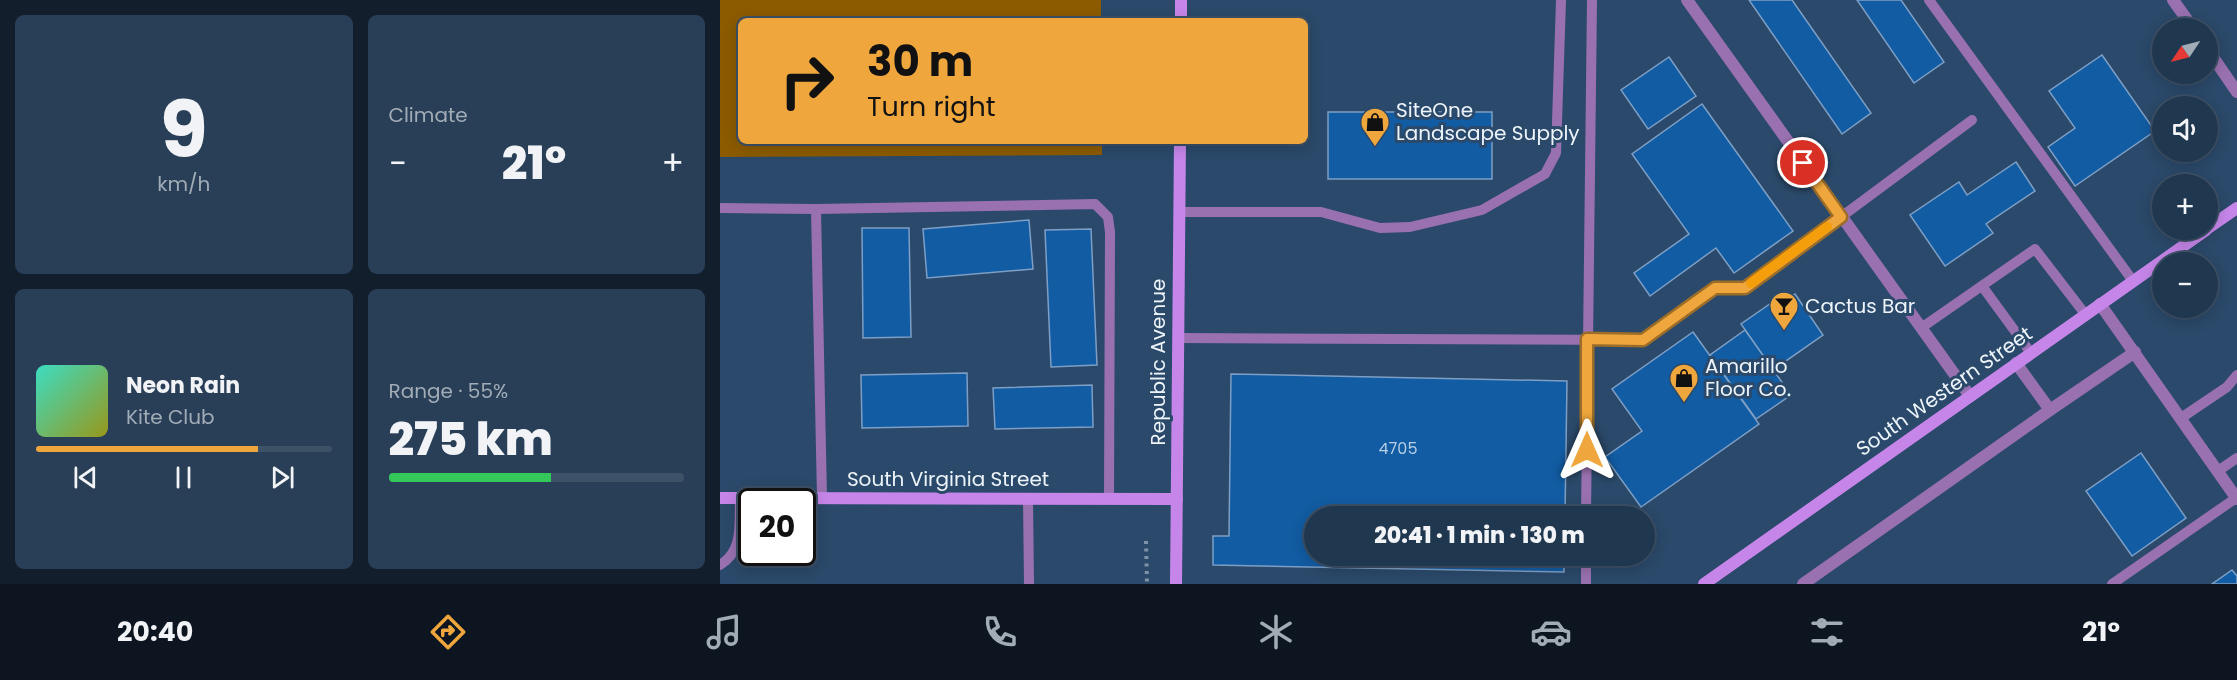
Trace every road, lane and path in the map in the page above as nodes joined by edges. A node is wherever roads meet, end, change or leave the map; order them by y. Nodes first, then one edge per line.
1 (1181, 0) edge
2 (1561, 0) edge
3 (1592, 0) edge
4 (1687, 0) edge
5 (1929, 0) edge
6 (2174, 0) edge
7 (1180, 18) edge
8 (2186, 18) edge
9 (2218, 64) edge
10 (2237, 92) edge
11 (1972, 120) dead end
12 (1180, 144) edge
13 (720, 208) edge
14 (2237, 208) edge
15 (816, 209) junction
16 (1179, 212) junction
17 (1841, 217) junction
18 (2218, 221) edge
19 (2191, 240) edge
20 (2133, 281) junction
21 (1982, 286) junction
22 (2100, 304) junction
23 (2085, 314) junction
24 (1921, 328) junction
25 (1178, 338) junction
26 (1587, 339) junction
27 (2135, 352) junction
28 (2031, 353) junction
29 (2016, 363) junction
30 (2237, 375) edge
31 (1970, 396) junction
32 (2050, 410) junction
33 (2181, 418) junction
34 (2237, 458) edge
35 (2218, 471) junction
36 (720, 498) edge
37 (738, 498) edge
38 (816, 498) edge
39 (822, 498) junction
40 (2237, 498) edge
41 (1028, 499) junction
42 (1109, 499) junction
43 (1177, 499) junction
44 (1586, 506) edge
45 (738, 531) edge
46 (1146, 541) dead end
47 (720, 565) edge
48 (1586, 566) edge
49 (1711, 582) edge
50 (1029, 584) edge
51 (1147, 584) edge
52 (1176, 584) edge
53 (1586, 584) edge
54 (1803, 584) edge
55 (2112, 584) edge

1 - 7 street
2 - 16 lane
3 - 26 lane
4 - 17 street
5 - 20 lane
6 - 8 street
9 - 10 street
11 - 17 lane
12 - 16 street, Republic Avenue
13 - 15 lane
14 - 18 street, South Western Street
15 - 39 lane
15 - 42 lane
16 - 25 street, Republic Avenue
17 - 24 street
17 - 26 lane
19 - 20 street, South Western Street
20 - 22 street, South Western Street
21 - 23 lane
21 - 24 lane
21 - 28 lane
22 - 23 street, South Western Street
22 - 27 street
23 - 28 street, South Western Street
24 - 31 street
25 - 26 lane
25 - 43 street, Republic Avenue
26 - 44 lane
27 - 32 street
27 - 33 street
28 - 29 street, South Western Street
29 - 31 street, South Western Street
29 - 32 street
30 - 33 lane
31 - 49 street, South Western Street
32 - 54 street
33 - 35 street
34 - 35 lane
35 - 40 street
36 - 37 street, South Virginia Street
38 - 39 street, South Virginia Street
39 - 41 street, South Virginia Street
40 - 55 lane
41 - 42 street, South Virginia Street
41 - 50 lane
42 - 43 street, South Virginia Street
43 - 52 street, Republic Avenue
45 - 47 lane
46 - 51 path
48 - 53 lane

